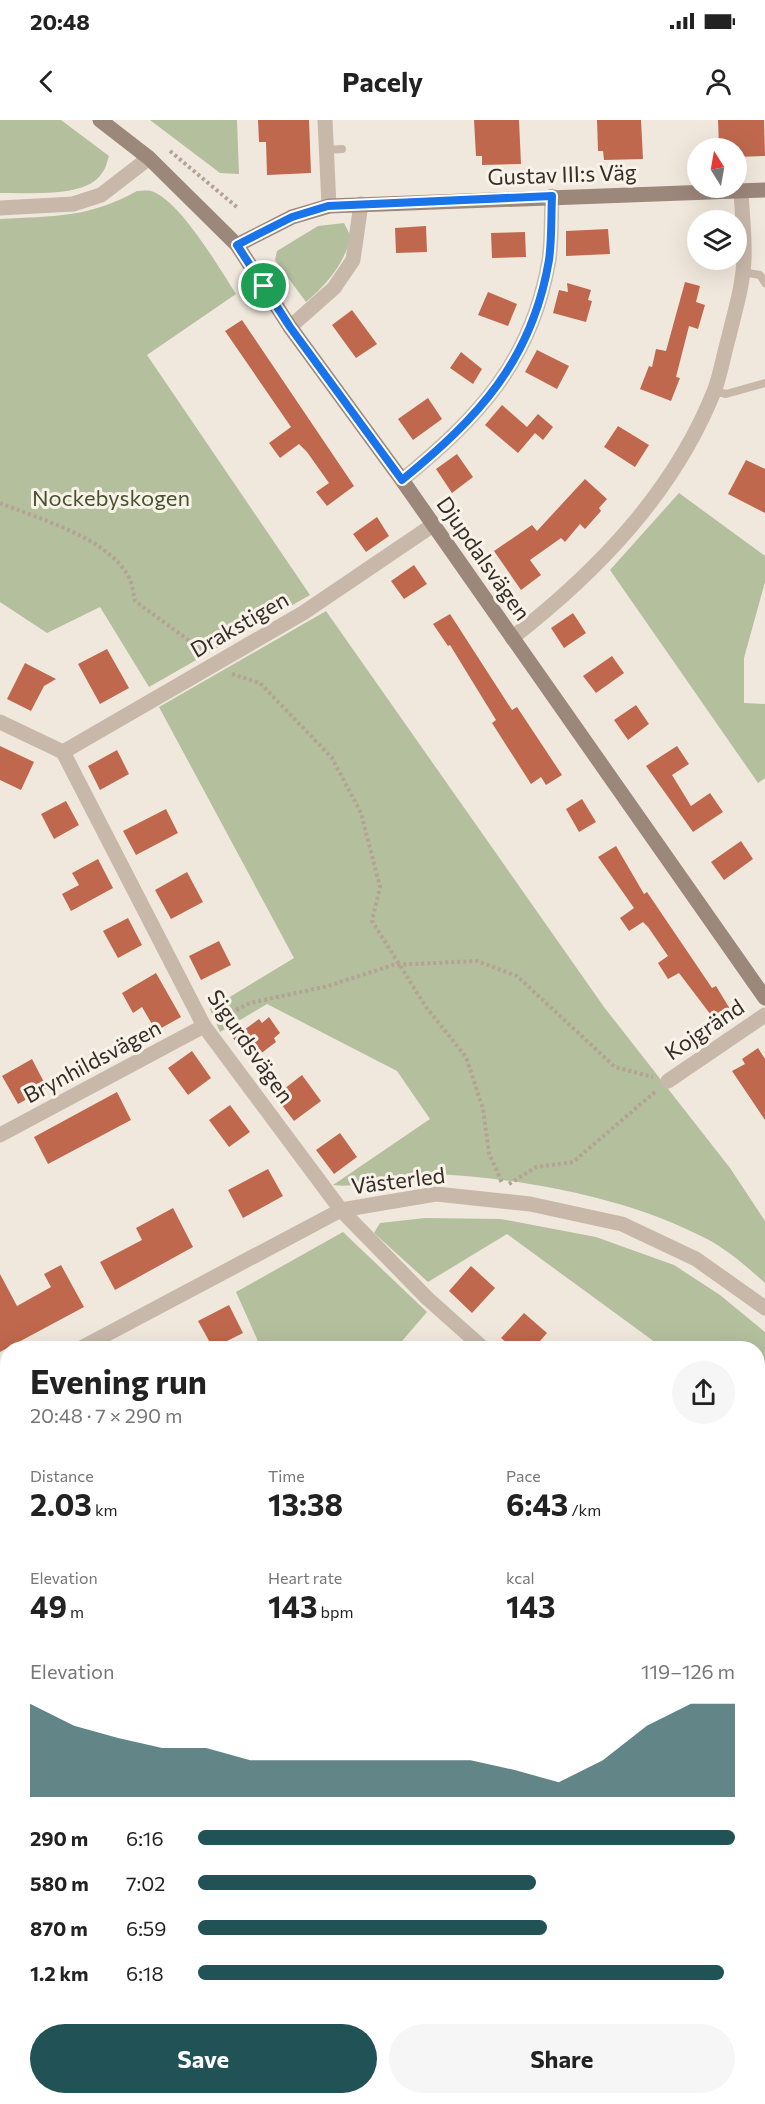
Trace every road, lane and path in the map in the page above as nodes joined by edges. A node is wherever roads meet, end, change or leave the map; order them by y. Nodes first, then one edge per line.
1 (100, 120) edge
2 (325, 120) edge
3 (165, 147) dead end
4 (342, 149) dead end
5 (326, 150) junction
6 (149, 158) junction
7 (765, 190) edge
8 (747, 191) edge
9 (687, 192) edge
10 (552, 196) junction
11 (741, 198) edge
12 (361, 204) junction
13 (328, 206) junction
14 (0, 208) edge
15 (238, 208) dead end
16 (237, 245) junction
17 (742, 273) junction
18 (765, 283) edge
19 (290, 327) junction
20 (765, 383) edge
21 (714, 391) junction
22 (402, 480) junction
23 (0, 502) edge
24 (433, 525) junction
25 (512, 638) junction
26 (210, 667) junction
27 (0, 722) edge
28 (63, 752) junction
29 (765, 998) edge
30 (765, 1015) edge
31 (204, 1026) junction
32 (668, 1081) junction
33 (0, 1135) edge
34 (341, 1210) junction
35 (765, 1308) edge
36 (94, 1341) edge
37 (475, 1341) edge

1 - 6 street, Djupdalsvägen
2 - 5 street
3 - 15 path
4 - 5 lane
5 - 13 street
6 - 14 street
6 - 16 street, Djupdalsvägen
7 - 8 street, Gustav III:s Väg
9 - 10 street, Gustav III:s Väg
10 - 12 street, Gustav III:s Väg
10 - 22 street
11 - 17 street
12 - 13 street, Gustav III:s Väg
12 - 19 street
13 - 16 street, Gustav III:s Väg
16 - 19 street, Djupdalsvägen
17 - 18 lane
17 - 21 street
19 - 22 street, Djupdalsvägen
20 - 21 lane
21 - 25 street
22 - 24 street, Djupdalsvägen
23 - 26 path
24 - 25 street, Djupdalsvägen
24 - 26 street, Drakstigen
25 - 29 street, Djupdalsvägen
26 - 28 street, Drakstigen
26 - 32 path
27 - 28 street
28 - 31 street, Sigurdsvägen
30 - 32 street, Kojgränd
31 - 32 path
31 - 33 street, Brynhildsvägen
31 - 34 street, Sigurdsvägen
34 - 35 street, Västerled
34 - 36 street, Västerled
34 - 37 street, Sigurdsvägen

